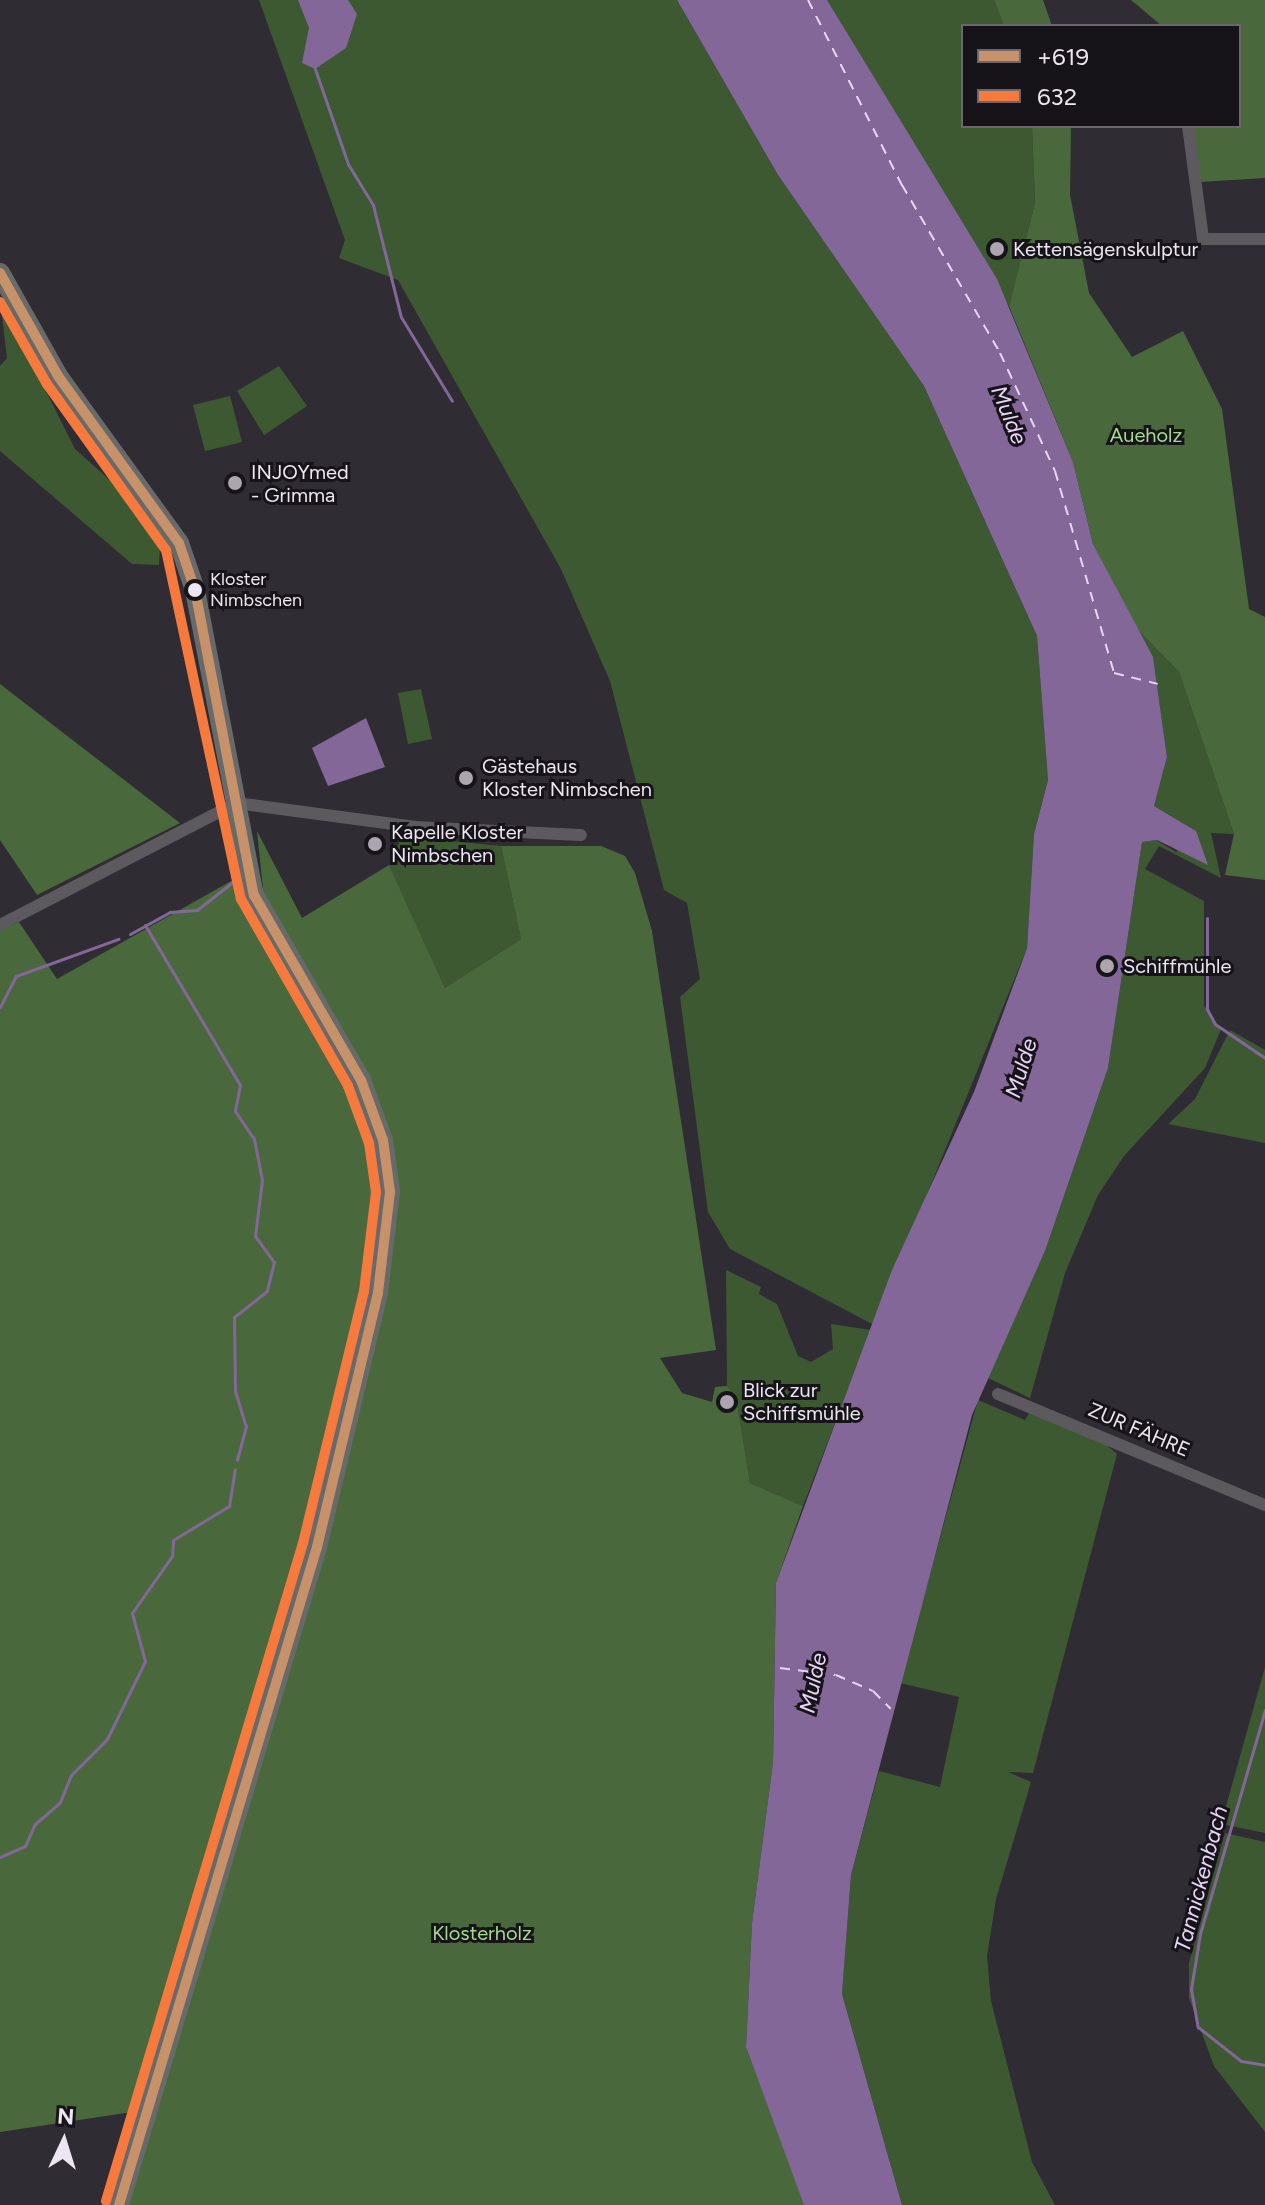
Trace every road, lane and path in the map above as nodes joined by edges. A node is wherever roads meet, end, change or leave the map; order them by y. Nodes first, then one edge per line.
1 (1188, 128) edge
2 (1265, 239) edge
3 (0, 273) edge
4 (236, 803) junction
5 (581, 835) dead end
6 (0, 925) edge
7 (998, 1394) dead end
8 (1265, 1505) edge
9 (119, 2205) edge

1 - 2 street
3 - 4 main road
4 - 5 street
4 - 6 street
4 - 9 main road
7 - 8 street, ZUR FÄHRE

